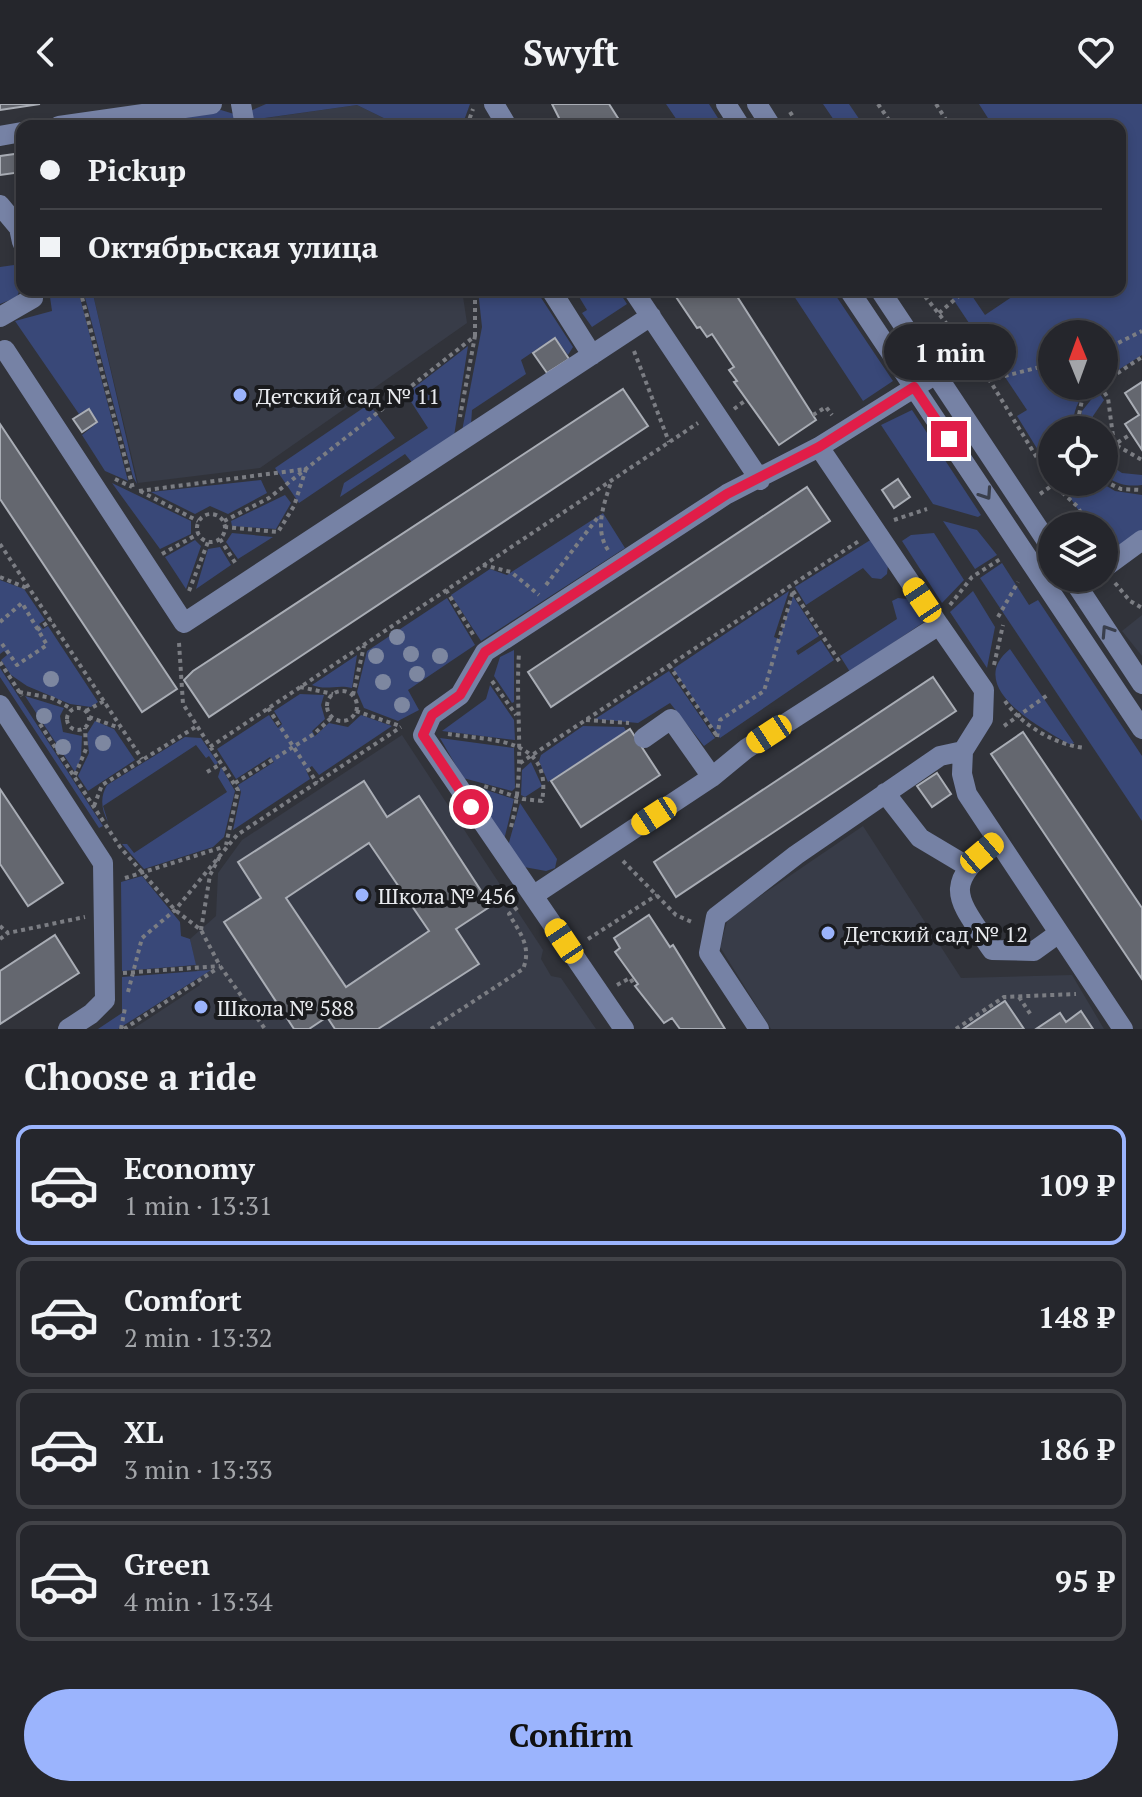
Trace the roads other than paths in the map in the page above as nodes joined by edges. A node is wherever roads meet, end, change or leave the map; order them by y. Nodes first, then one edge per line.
1 (212, 104) edge
2 (101, 120) edge
3 (0, 205) edge
4 (16, 224) edge
5 (33, 296) edge
6 (555, 296) edge
7 (637, 296) edge
8 (853, 296) edge
9 (884, 296) edge
10 (651, 316) junction
11 (0, 317) edge
12 (2, 350) edge
13 (592, 355) junction
14 (936, 374) junction
15 (914, 387) junction
16 (819, 447) junction
17 (760, 480) junction
18 (1038, 528) edge
19 (1142, 540) edge
20 (1118, 558) edge
21 (1098, 592) edge
22 (939, 625) junction
23 (1141, 680) edge
24 (0, 705) edge
25 (1142, 729) edge
26 (644, 738) road end
27 (963, 751) junction
28 (712, 777) junction
29 (885, 793) junction
30 (997, 840) junction
31 (967, 866) junction
32 (534, 895) junction
33 (1059, 933) junction
34 (68, 1029) edge
35 (624, 1029) edge
36 (759, 1029) edge
37 (1123, 1029) edge

1 - 2 street
3 - 4 street
5 - 11 street
6 - 13 street
7 - 10 street
8 - 15 street
9 - 14 street
10 - 13 street
10 - 17 street
12 - 13 street
14 - 15 street
14 - 18 street
15 - 16 street
15 -> 25 street
16 - 17 street
16 - 22 street
17 - 32 street
19 - 20 street
23 -> 21 street
22 - 27 street
22 - 28 street
24 - 34 street
26 - 28 street
27 - 29 street
27 - 30 street
28 - 32 street
29 - 31 street
29 - 36 street
30 - 31 street
30 - 33 street
31 - 33 street
32 - 35 street
33 - 37 street

